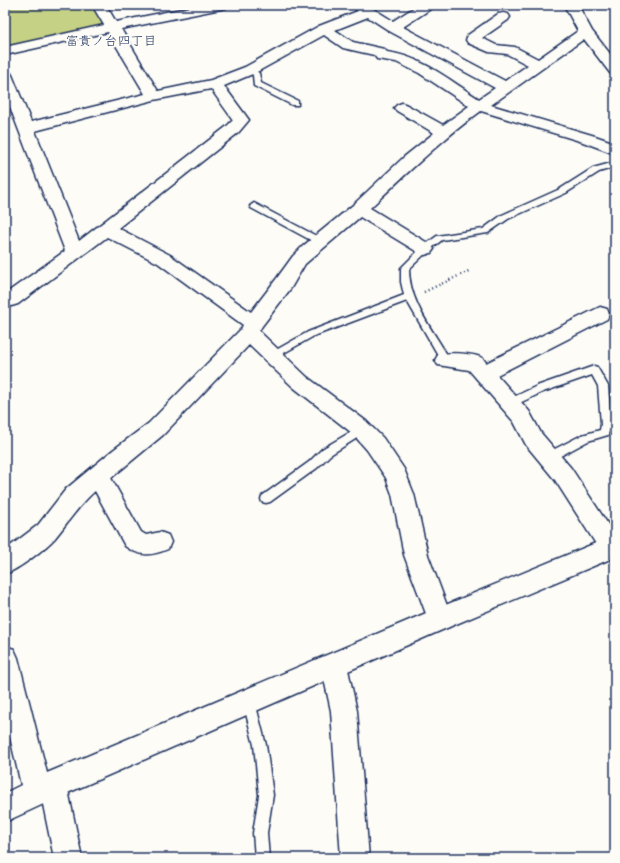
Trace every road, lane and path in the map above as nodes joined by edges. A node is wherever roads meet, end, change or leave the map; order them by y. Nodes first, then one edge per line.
1 (99, 5) edge
2 (221, 5) edge
3 (427, 5) edge
4 (571, 5) edge
5 (202, 7) edge
6 (363, 9) edge
7 (503, 17) dead end
8 (112, 27) junction
9 (393, 27) junction
10 (324, 29) junction
11 (586, 32) junction
12 (5, 51) edge
13 (539, 65) junction
14 (250, 70) junction
15 (615, 70) edge
16 (5, 75) edge
17 (215, 84) junction
18 (507, 88) junction
19 (154, 96) junction
20 (295, 103) dead end
21 (480, 106) junction
22 (402, 108) dead end
23 (26, 128) junction
24 (444, 132) junction
25 (615, 149) edge
26 (615, 164) edge
27 (254, 206) dead end
28 (359, 210) junction
29 (105, 229) junction
30 (320, 241) junction
31 (425, 249) junction
32 (75, 252) junction
33 (471, 270) dead end
34 (409, 297) junction
35 (5, 301) edge
36 (600, 314) dead end
37 (251, 328) junction
38 (272, 356) junction
39 (445, 360) joint
40 (484, 373) junction
41 (510, 403) junction
42 (361, 430) junction
43 (549, 457) junction
44 (98, 475) junction
45 (266, 499) dead end
46 (160, 542) dead end
47 (613, 547) edge
48 (5, 564) edge
49 (440, 619) junction
50 (5, 658) edge
51 (334, 665) junction
52 (249, 702) junction
53 (45, 789) junction
54 (5, 808) edge
55 (68, 858) edge
56 (262, 858) edge
57 (355, 858) edge

1 - 8 street
2 - 5 street
3 - 9 street
4 - 11 street
5 - 8 street
6 - 9 street
6 - 10 street
7 - 13 street
8 - 12 street
8 - 19 street
9 - 18 street
10 - 14 street
10 - 21 street
11 - 13 street
11 - 15 street
13 - 18 street
14 - 17 street
14 - 20 lane
16 - 23 street
17 - 19 street
17 - 29 street
18 - 21 street
19 - 23 street
21 - 24 street
21 - 25 street
22 - 24 street
23 - 32 street
24 - 28 street
26 - 31 lane
27 - 30 lane
28 - 30 street
28 - 31 street
29 - 32 street
29 - 37 street
30 - 37 street
31 - 34 lane
32 - 35 street
33 - 34 path
34 - 38 lane
34 - 39 lane
36 - 40 street
37 - 38 street
37 - 44 street
38 - 42 street
39 - 40 street
40 - 41 street
41 - 43 street
41 - 43 lane
42 - 45 lane
42 - 49 street
43 - 47 street
44 - 46 street
44 - 48 street
47 - 49 street
49 - 51 street
50 - 53 street
51 - 52 street
51 - 57 street
52 - 53 street
52 - 56 lane
53 - 54 street
53 - 55 street

